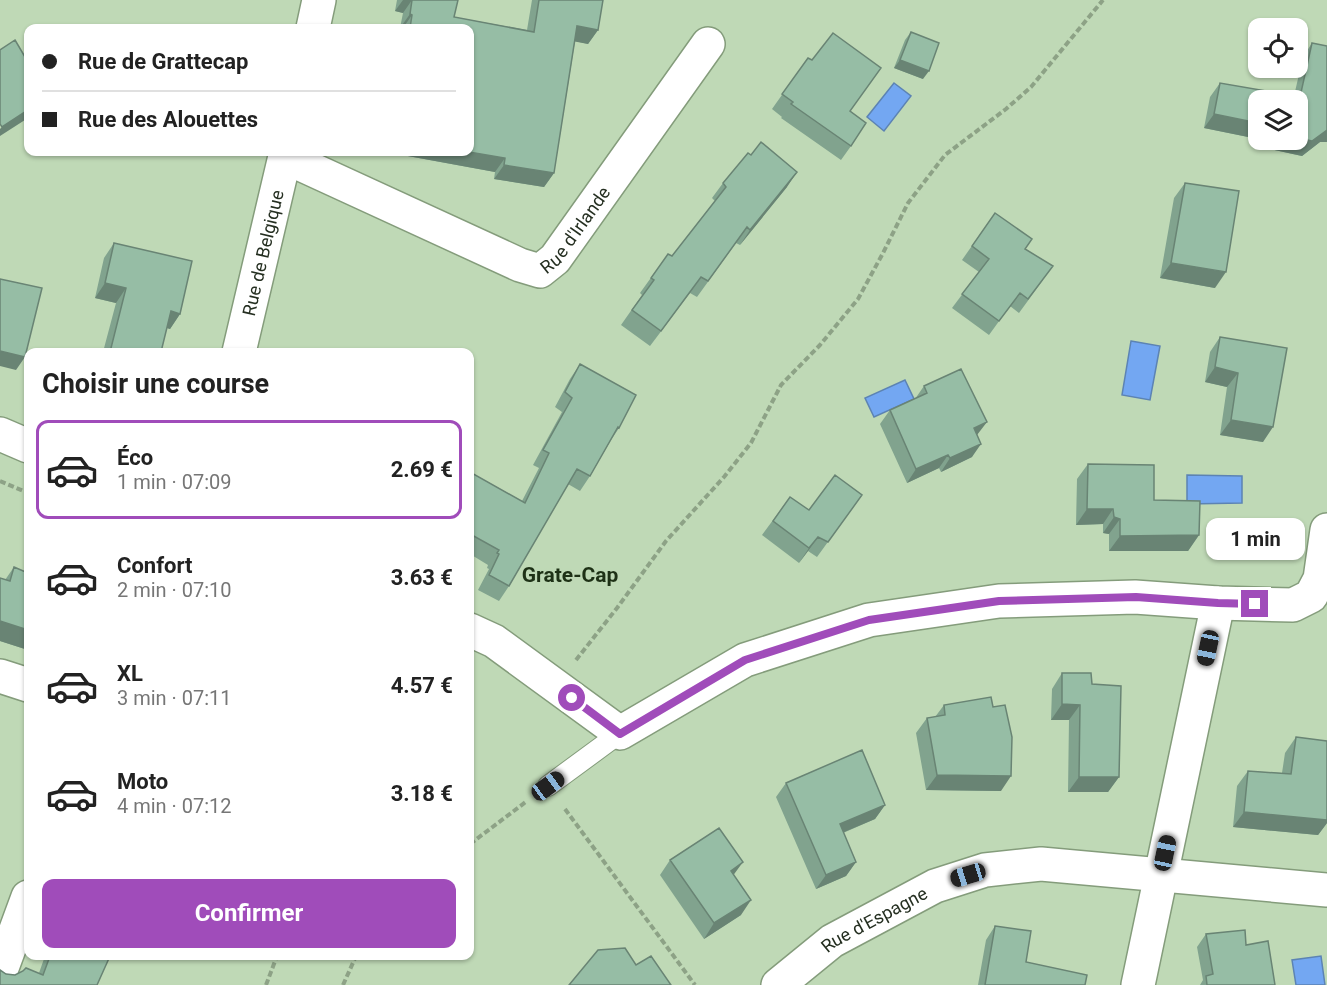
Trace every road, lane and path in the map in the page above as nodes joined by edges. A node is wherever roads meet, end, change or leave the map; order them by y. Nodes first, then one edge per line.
1 (319, 0) edge
2 (1103, 0) edge
3 (314, 24) edge
4 (708, 44) dead end
5 (285, 156) edge
6 (289, 156) edge
7 (240, 348) edge
8 (0, 434) edge
9 (24, 444) edge
10 (0, 481) edge
11 (24, 491) edge
12 (1327, 530) edge
13 (1218, 603) junction
14 (474, 632) edge
15 (0, 676) edge
16 (24, 684) edge
17 (556, 686) junction
18 (620, 734) junction
19 (548, 786) junction
20 (474, 841) edge
21 (1160, 876) junction
22 (1327, 890) edge
23 (24, 908) edge
24 (275, 960) edge
25 (354, 960) edge
26 (0, 973) edge
27 (266, 985) edge
28 (343, 985) edge
29 (694, 985) edge
30 (778, 985) edge
31 (1138, 985) edge

1 - 3 street
2 - 17 path
4 - 6 street, Rue d'Irlande
5 - 7 street, Rue de Belgique
8 - 9 street
10 - 11 path
12 - 13 street
13 - 18 street
13 - 21 street
14 - 17 street
15 - 16 street
17 - 18 street
18 - 19 lane
19 - 20 path
19 - 29 path
21 - 22 street, Rue d'Espagne
21 - 30 street, Rue d'Espagne
21 - 31 street
23 - 26 street
24 - 27 path
25 - 28 path

